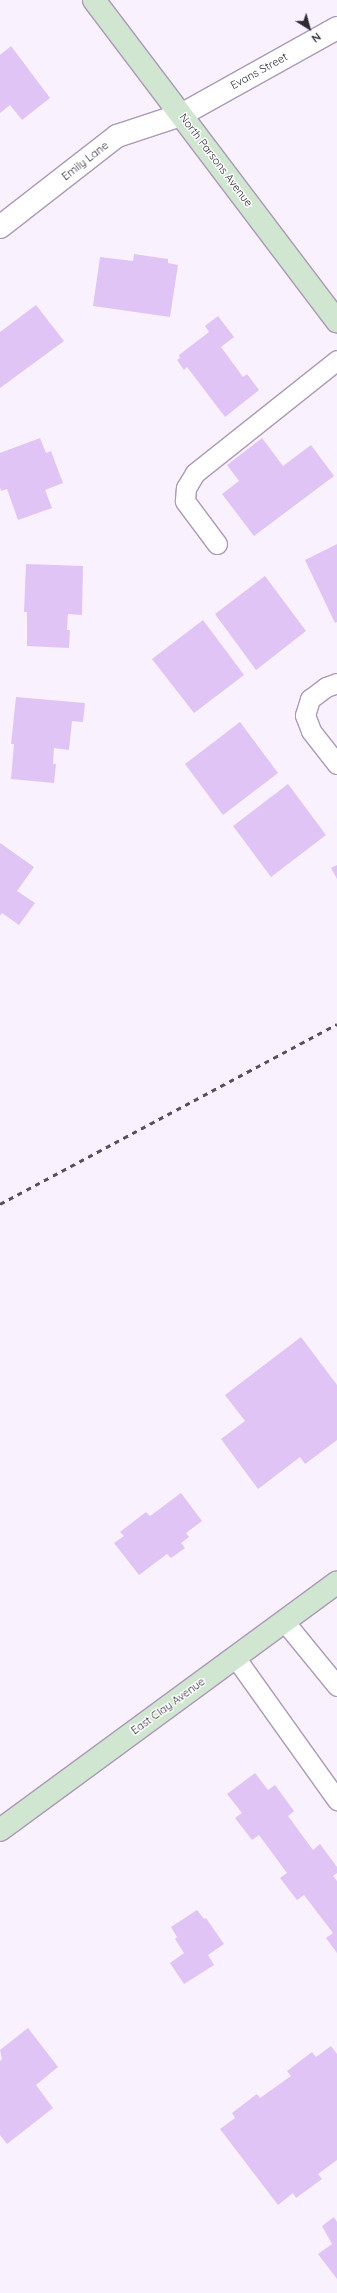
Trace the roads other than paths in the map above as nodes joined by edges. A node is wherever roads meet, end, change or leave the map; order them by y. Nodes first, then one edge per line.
1 (94, 0) edge
2 (337, 28) edge
3 (182, 115) junction
4 (0, 227) edge
5 (337, 321) edge
6 (337, 360) edge
7 (217, 544) dead end
8 (337, 683) edge
9 (337, 764) edge
10 (337, 1582) edge
11 (284, 1621) junction
12 (235, 1657) junction
13 (337, 1686) edge
14 (337, 1800) edge
15 (0, 1830) edge

1 - 3 street, North Parsons Avenue
2 - 3 street, Evans Street
3 - 4 street, Emily Lane
3 - 5 street, North Parsons Avenue
6 - 7 lane
8 - 9 lane
10 - 11 street, East Clay Avenue
11 - 12 street, East Clay Avenue
11 - 13 lane
12 - 14 lane
12 - 15 street, East Clay Avenue

